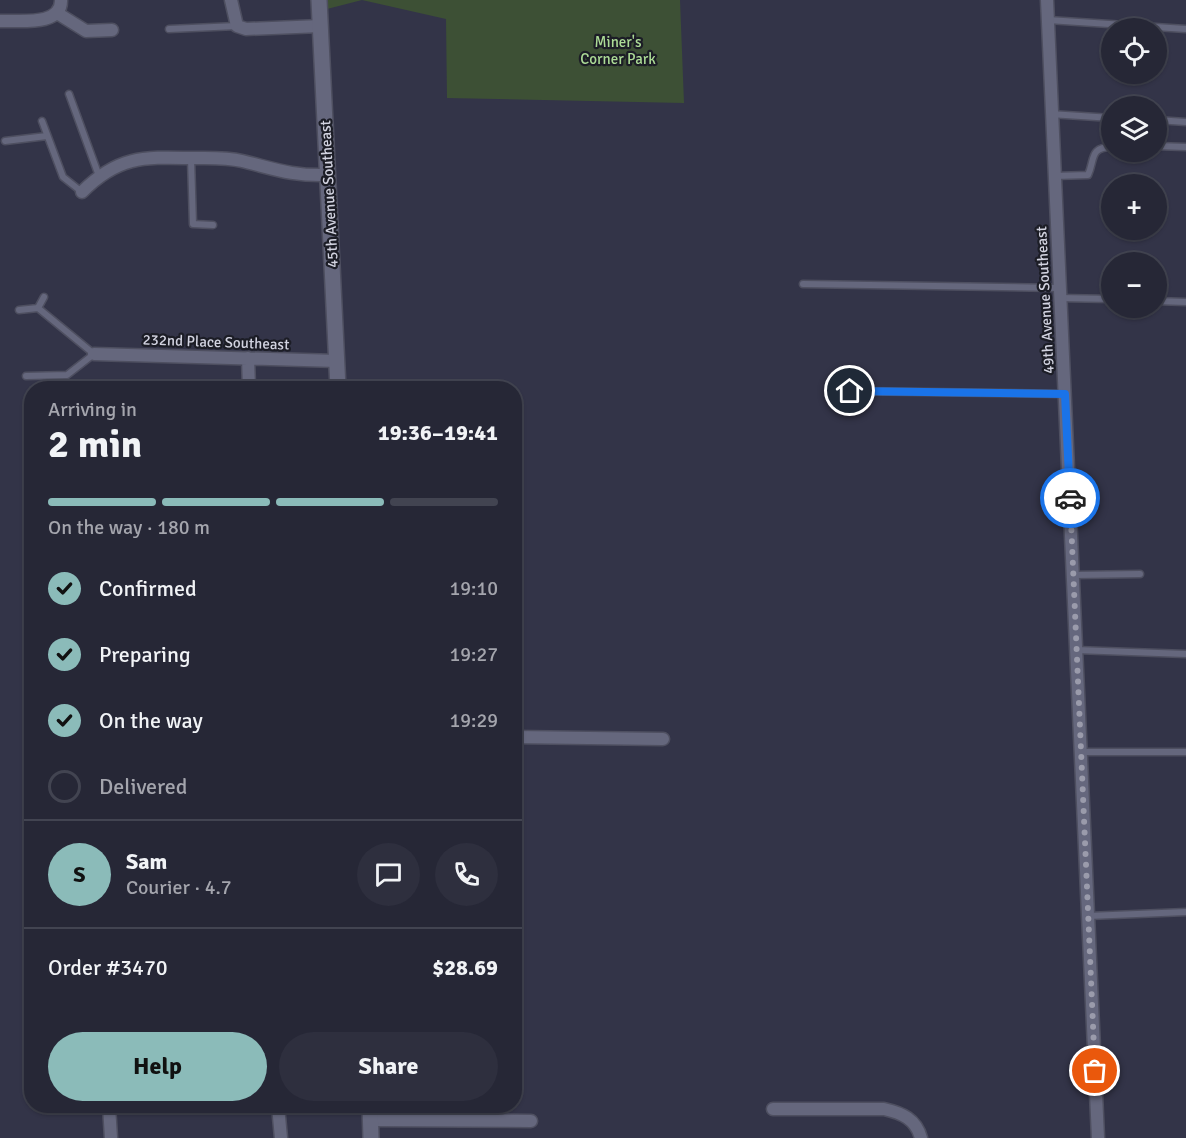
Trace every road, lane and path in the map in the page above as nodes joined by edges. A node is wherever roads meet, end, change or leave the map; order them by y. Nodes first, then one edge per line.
1 (61, 0) edge
2 (231, 0) edge
3 (319, 0) edge
4 (1047, 0) edge
5 (57, 13) junction
6 (1048, 20) junction
7 (0, 21) edge
8 (237, 26) junction
9 (321, 26) junction
10 (169, 29) dead end
11 (1186, 29) edge
12 (112, 30) dead end
13 (69, 94) dead end
14 (1050, 114) junction
15 (1101, 117) edge
16 (42, 121) dead end
17 (1167, 121) edge
18 (1186, 122) edge
19 (47, 136) junction
20 (5, 141) dead end
21 (1167, 146) edge
22 (1186, 147) edge
23 (1101, 148) edge
24 (191, 158) junction
25 (327, 175) junction
26 (99, 176) junction
27 (1053, 176) junction
28 (82, 192) joint
29 (213, 225) dead end
30 (803, 284) dead end
31 (1060, 293) junction
32 (44, 297) dead end
33 (1101, 298) edge
34 (1167, 301) edge
35 (1186, 302) edge
36 (38, 308) junction
37 (19, 310) dead end
38 (94, 354) junction
39 (248, 358) junction
40 (337, 361) junction
41 (26, 376) dead end
42 (249, 381) edge
43 (338, 381) edge
44 (850, 391) dead end
45 (1065, 394) junction
46 (1074, 574) junction
47 (1140, 574) dead end
48 (1076, 650) junction
49 (1186, 654) edge
50 (522, 737) edge
51 (663, 739) dead end
52 (1079, 752) junction
53 (1186, 752) edge
54 (1186, 912) edge
55 (1087, 916) junction
56 (773, 1108) dead end
57 (110, 1113) edge
58 (279, 1113) edge
59 (370, 1113) edge
60 (531, 1121) dead end
61 (111, 1138) edge
62 (281, 1138) edge
63 (371, 1138) edge
64 (921, 1138) edge
65 (1098, 1138) edge

1 - 5 street
2 - 8 street
3 - 9 street, 45th Avenue Southeast
4 - 6 street, 49th Avenue Southeast
5 - 7 street
5 - 12 street
6 - 11 lane
6 - 14 street, 49th Avenue Southeast
8 - 9 street
8 - 10 lane
9 - 25 street, 45th Avenue Southeast
13 - 26 lane
14 - 15 lane
14 - 27 street, 49th Avenue Southeast
16 - 19 lane
17 - 18 lane
19 - 20 lane
19 - 28 lane
21 - 22 lane
23 - 27 lane
24 - 25 street
24 - 26 street
24 - 29 lane
25 - 40 street, 45th Avenue Southeast
26 - 28 street
27 - 31 street, 49th Avenue Southeast
30 - 31 lane
31 - 33 lane
31 - 45 street, 49th Avenue Southeast
32 - 36 lane
34 - 35 lane
36 - 37 lane
36 - 38 lane
38 - 39 street, 232nd Place Southeast
38 - 41 lane
39 - 40 street, 232nd Place Southeast
39 - 42 street
40 - 43 street, 45th Avenue Southeast
44 - 45 lane
45 - 46 street, 49th Avenue Southeast
46 - 47 lane
46 - 48 street, 49th Avenue Southeast
48 - 49 lane
48 - 52 street, 49th Avenue Southeast
50 - 51 street
52 - 53 lane
52 - 55 street, 49th Avenue Southeast
54 - 55 lane
55 - 65 street, 49th Avenue Southeast
56 - 64 street
57 - 61 street
58 - 62 street
59 - 60 street
59 - 63 street

